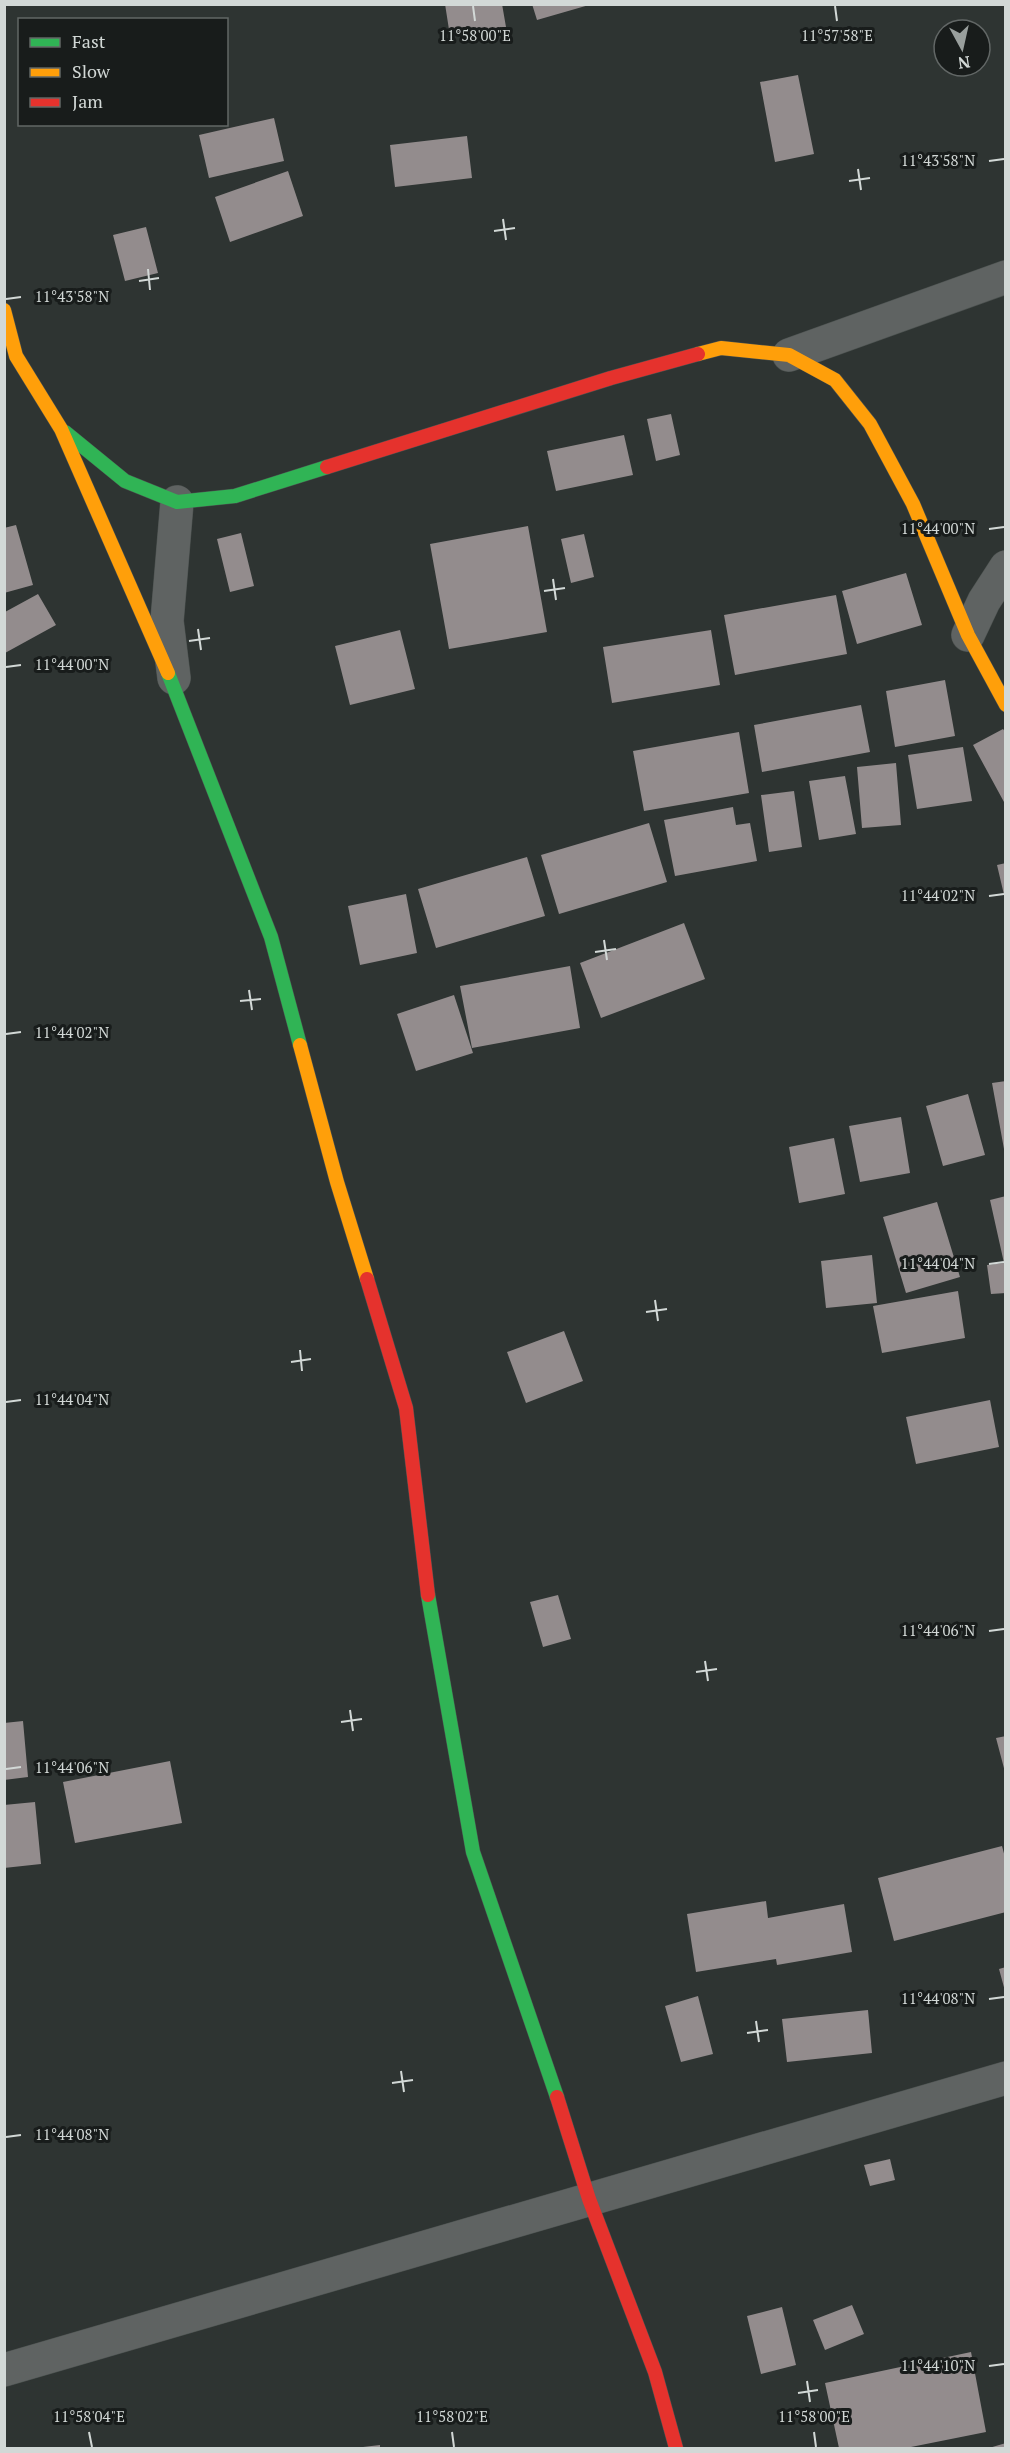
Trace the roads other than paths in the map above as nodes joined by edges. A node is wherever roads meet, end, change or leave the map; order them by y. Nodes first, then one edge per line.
1 (1005, 277) edge
2 (4, 310) edge
3 (789, 356) junction
4 (61, 429) junction
5 (177, 502) junction
6 (1005, 567) edge
7 (968, 635) junction
8 (176, 689) junction
9 (1005, 705) edge
10 (1005, 2078) edge
11 (589, 2199) junction
12 (4, 2370) edge
13 (676, 2448) edge

1 - 3 street
2 - 4 street
3 - 5 street
3 - 7 street
4 - 5 street
4 - 8 street
5 - 8 street
6 - 7 street
7 - 9 street
8 - 11 street
10 - 11 street
11 - 12 street
11 - 13 street

